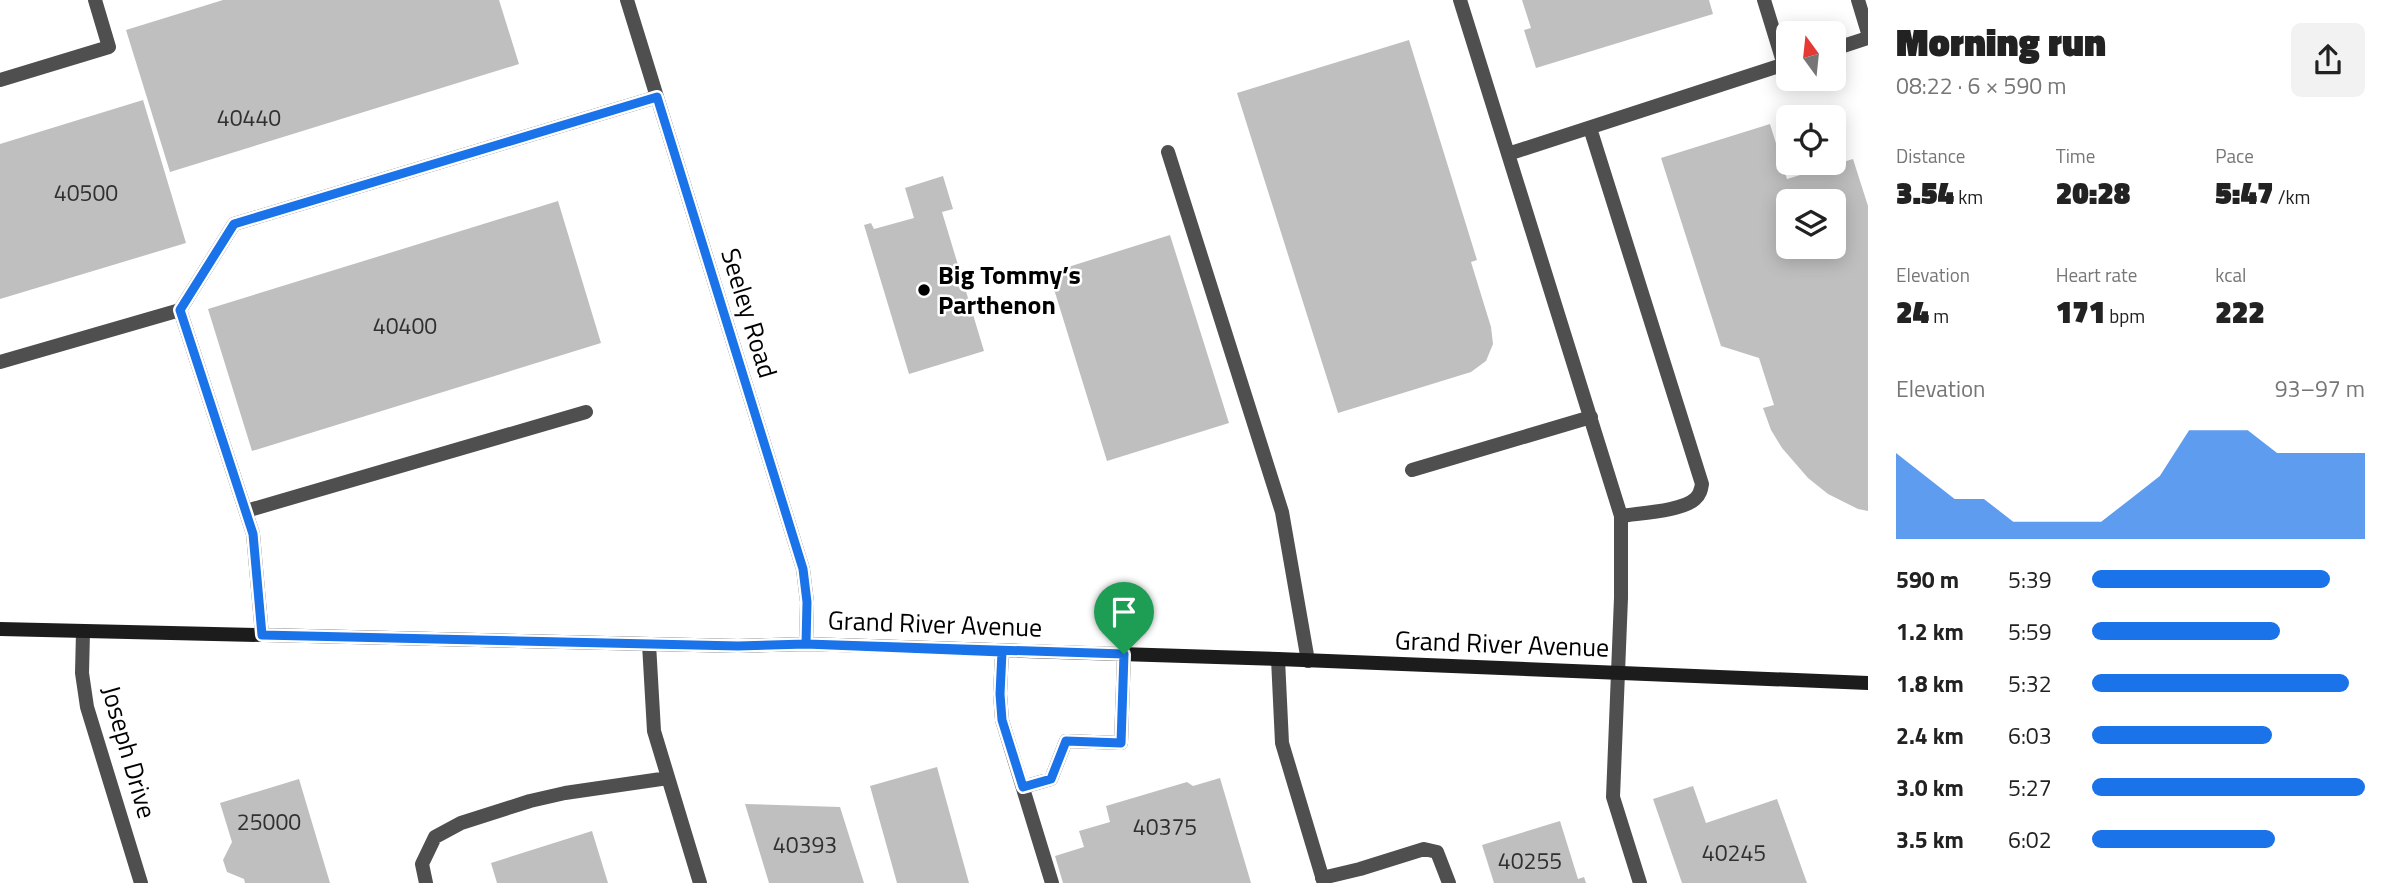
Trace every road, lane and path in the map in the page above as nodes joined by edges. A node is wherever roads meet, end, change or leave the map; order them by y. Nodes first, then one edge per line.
1 (95, 0) edge
2 (627, 0) edge
3 (1460, 0) edge
4 (1764, 0) edge
5 (1858, 0) edge
6 (1868, 33) edge
7 (1776, 35) edge
8 (1868, 38) edge
9 (1846, 45) edge
10 (1776, 67) edge
11 (0, 80) edge
12 (657, 97) junction
13 (1590, 128) junction
14 (1168, 152) dead end
15 (1508, 154) junction
16 (180, 310) junction
17 (0, 362) edge
18 (586, 412) dead end
19 (1591, 417) junction
20 (1412, 470) dead end
21 (246, 512) junction
22 (1621, 516) junction
23 (0, 629) edge
24 (83, 632) junction
25 (262, 635) junction
26 (649, 643) junction
27 (806, 644) junction
28 (1002, 652) junction
29 (1124, 654) junction
30 (1278, 659) junction
31 (1308, 661) junction
32 (1619, 673) junction
33 (1868, 683) edge
34 (668, 778) junction
35 (1023, 787) junction
36 (1323, 880) edge
37 (141, 883) edge
38 (425, 883) edge
39 (700, 883) edge
40 (1052, 883) edge
41 (1449, 883) edge
42 (1640, 883) edge

1 - 11 street
2 - 12 street, Seeley Road
3 - 15 street
4 - 7 street
5 - 6 street
8 - 9 street
10 - 13 street
12 - 16 street
12 - 27 street, Seeley Road
13 - 15 street
13 - 22 street
14 - 31 street
15 - 19 street
16 - 17 street
16 - 21 street
18 - 21 street
19 - 20 street
19 - 22 street
21 - 25 street
22 - 32 street
23 - 24 main road, Grand River Avenue
24 - 25 main road, Grand River Avenue
24 - 37 street, Joseph Drive
25 - 26 main road, Grand River Avenue
26 - 27 main road, Grand River Avenue
26 - 34 street
27 - 28 main road, Grand River Avenue
28 - 29 main road, Grand River Avenue
28 - 35 street
29 - 30 main road, Grand River Avenue
29 - 35 street
30 - 31 main road, Grand River Avenue
30 - 36 street
31 - 32 main road, Grand River Avenue
32 - 33 main road, Grand River Avenue
32 - 42 street
34 - 38 street
34 - 39 street
35 - 40 street
36 - 41 street

